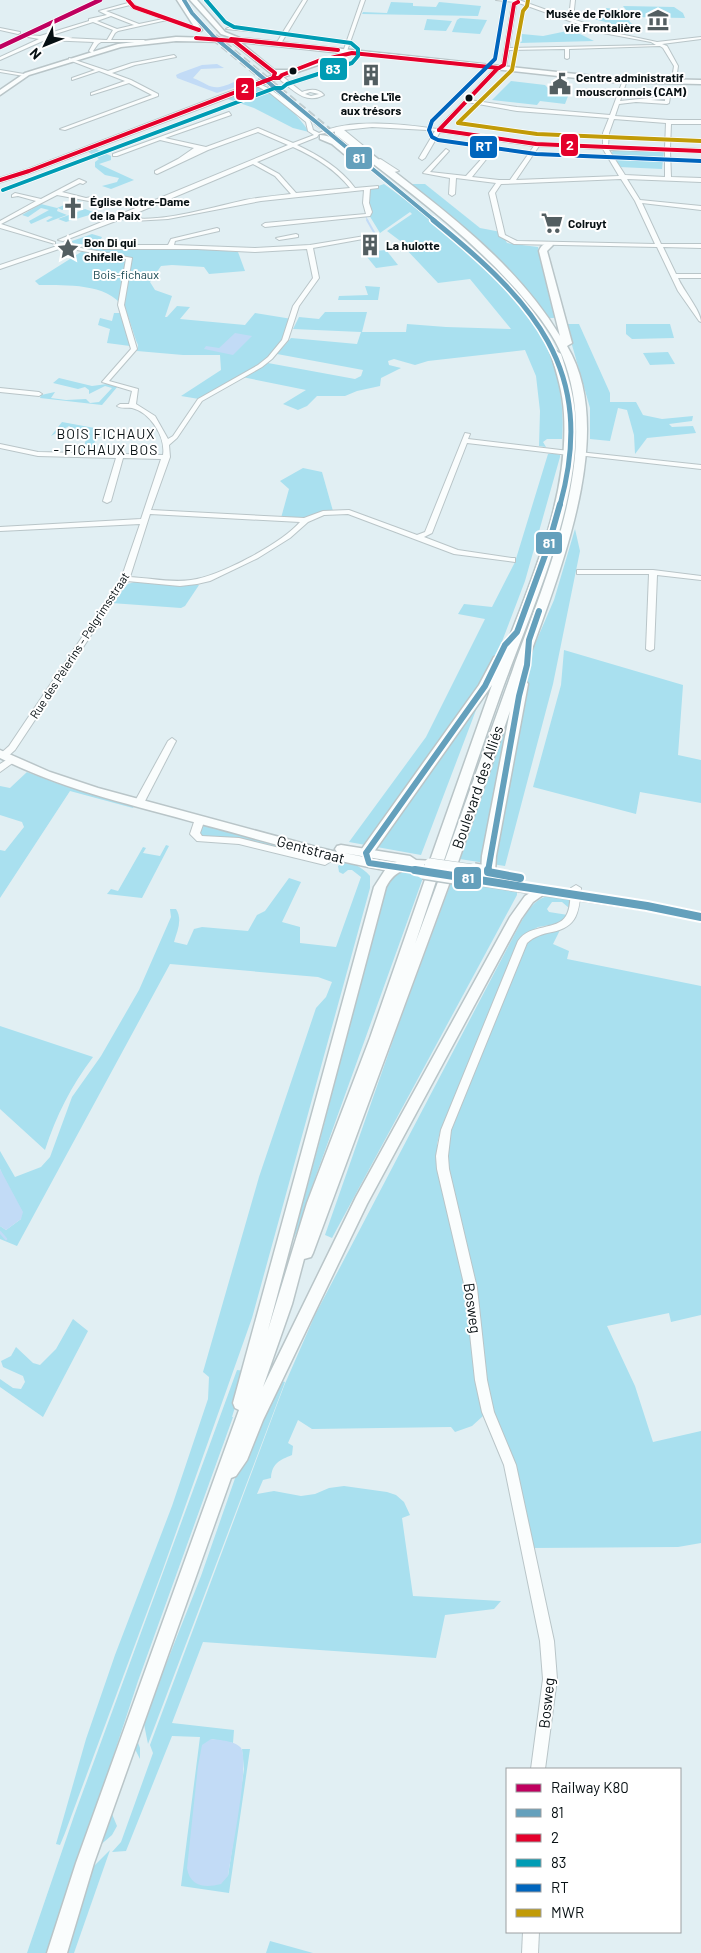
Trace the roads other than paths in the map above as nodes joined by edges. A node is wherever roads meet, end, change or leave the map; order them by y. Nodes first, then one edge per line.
1 (182, 0) edge
2 (192, 0) edge
3 (305, 0) edge
4 (364, 0) edge
5 (498, 0) edge
6 (515, 0) edge
7 (573, 0) edge
8 (129, 2) edge
9 (111, 15) junction
10 (190, 17) junction
11 (167, 19) junction
12 (91, 20) junction
13 (571, 21) junction
14 (177, 22) junction
15 (138, 25) junction
16 (0, 29) edge
17 (117, 30) junction
18 (199, 30) junction
19 (18, 33) dead end
20 (284, 33) junction
21 (30, 36) dead end
22 (222, 36) junction
23 (41, 38) junction
24 (196, 38) junction
25 (204, 38) junction
26 (701, 38) edge
27 (109, 40) junction
28 (98, 41) junction
29 (143, 41) junction
30 (240, 42) junction
31 (656, 43) junction
32 (668, 43) junction
33 (278, 44) junction
34 (568, 48) junction
35 (507, 49) junction
36 (92, 52) junction
37 (346, 52) junction
38 (174, 56) dead end
39 (567, 58) dead end
40 (0, 59) edge
41 (71, 59) junction
42 (0, 66) edge
43 (499, 68) junction
44 (99, 70) junction
45 (3, 71) edge
46 (107, 73) junction
47 (21, 76) junction
48 (277, 77) junction
49 (74, 79) dead end
50 (674, 80) junction
51 (129, 81) junction
52 (620, 81) junction
53 (701, 82) edge
54 (257, 84) junction
55 (293, 86) junction
56 (313, 91) junction
57 (0, 94) edge
58 (93, 94) dead end
59 (302, 94) junction
60 (467, 101) junction
61 (636, 101) junction
62 (618, 103) junction
63 (229, 114) dead end
64 (613, 116) junction
65 (669, 122) junction
66 (701, 122) edge
67 (63, 129) dead end
68 (439, 130) junction
69 (324, 134) junction
70 (161, 139) junction
71 (538, 144) junction
72 (292, 145) junction
73 (198, 147) junction
74 (605, 147) junction
75 (617, 147) junction
76 (206, 149) junction
77 (668, 149) junction
78 (446, 151) dead end
79 (701, 151) edge
80 (114, 155) dead end
81 (485, 157) dead end
82 (422, 158) dead end
83 (611, 158) junction
84 (180, 160) junction
85 (253, 162) junction
86 (396, 171) dead end
87 (157, 172) dead end
88 (453, 176) junction
89 (468, 178) junction
90 (623, 178) junction
91 (668, 179) junction
92 (0, 180) edge
93 (701, 180) edge
94 (512, 181) junction
95 (82, 182) dead end
96 (499, 182) junction
97 (376, 187) dead end
98 (367, 188) junction
99 (354, 190) junction
100 (57, 193) junction
101 (452, 194) dead end
102 (14, 196) dead end
103 (294, 196) junction
104 (90, 198) dead end
105 (41, 201) junction
106 (638, 201) junction
107 (701, 208) edge
108 (122, 218) junction
109 (282, 224) junction
110 (0, 225) edge
111 (265, 225) dead end
112 (217, 230) dead end
113 (296, 236) dead end
114 (288, 237) junction
115 (370, 237) dead end
116 (279, 238) dead end
117 (62, 244) junction
118 (658, 244) junction
119 (548, 245) junction
120 (701, 246) edge
121 (170, 248) junction
122 (310, 248) junction
123 (0, 267) edge
124 (674, 276) junction
125 (701, 276) edge
126 (701, 320) edge
127 (574, 371) junction
128 (0, 390) edge
129 (39, 394) dead end
130 (120, 406) dead end
131 (134, 406) junction
132 (166, 444) junction
133 (0, 446) edge
134 (574, 454) junction
135 (120, 455) junction
136 (166, 457) junction
137 (701, 467) edge
138 (107, 501) dead end
139 (148, 512) junction
140 (306, 520) junction
141 (145, 521) junction
142 (0, 529) edge
143 (418, 537) junction
144 (512, 560) dead end
145 (580, 572) dead end
146 (653, 572) junction
147 (701, 578) edge
148 (125, 579) junction
149 (517, 632) junction
150 (529, 640) junction
151 (650, 649) dead end
152 (172, 741) dead end
153 (4, 757) edge
154 (0, 769) edge
155 (139, 803) junction
156 (200, 819) junction
157 (367, 858) junction
158 (325, 862) dead end
159 (402, 865) junction
160 (437, 868) junction
161 (481, 875) junction
162 (510, 877) junction
163 (380, 887) junction
164 (522, 887) junction
165 (538, 890) junction
166 (576, 892) junction
167 (516, 917) junction
168 (701, 917) edge
169 (219, 1488) junction
170 (538, 1768) edge
171 (531, 1933) edge
172 (57, 1953) edge
173 (530, 1953) edge

1 - 10 highway
1 - 22 highway
2 - 22 highway
3 - 20 street
4 - 37 street
5 - 6 street
6 - 13 street
6 - 35 street
7 - 13 street
8 - 9 street
8 - 11 street
9 - 12 street
9 - 15 street
10 - 14 highway
10 - 18 highway
11 - 14 street
11 - 15 street
12 - 17 street
12 - 23 street
13 - 31 street
14 - 18 street
15 - 17 street
16 - 19 street
17 - 27 street
18 - 24 main road
18 - 25 main road
20 - 22 street
20 - 33 street
21 - 23 street
22 - 25 main road
22 - 30 highway
23 - 28 street
23 - 40 street
24 - 25 main road
24 - 29 main road
26 - 32 street
27 - 28 street
27 - 29 street
28 - 36 street
29 - 36 main road
30 - 33 main road
30 - 48 main road
31 - 32 street
31 - 32 street
31 - 34 street
31 - 50 street
33 - 37 main road
34 - 35 street
34 - 39 street
35 - 43 street
36 - 41 main road
37 - 43 main road
37 - 48 main road
38 - 46 street
41 - 44 street
41 - 47 main road
42 - 45 street
43 - 52 main road
43 - 60 street
44 - 46 street
44 - 49 street
45 - 47 street
46 - 51 street
47 - 57 main road
48 - 54 main road
48 - 55 street
50 - 52 main road
50 - 53 main road
51 - 58 street
51 - 67 street
52 - 62 street
54 - 69 street
54 - 92 main road
55 - 56 street
55 - 59 street
56 - 59 street
56 - 59 street
60 - 64 street
60 - 68 street
61 - 61 street
61 - 62 street
62 - 64 street
63 - 70 street
64 - 65 street
64 - 74 street
65 - 66 street
65 - 77 street
68 - 69 street
68 - 71 street
68 - 82 street
69 - 72 street
69 - 86 street
69 - 127 highway
69 - 134 highway
70 - 73 street
70 - 80 street
71 - 74 street
71 - 94 street
72 - 76 street
72 - 85 street
72 - 99 street
73 - 76 street
73 - 84 street
74 - 75 street
74 - 83 street
75 - 77 street
75 - 83 street
76 - 84 street
77 - 79 street
77 - 91 street
78 - 88 street
81 - 89 street
83 - 90 street
84 - 87 street
85 - 103 street
85 - 108 street
88 - 89 street
88 - 101 street
89 - 96 street
90 - 91 street
90 - 94 street
90 - 106 street
91 - 93 street
94 - 96 street
95 - 100 street
96 - 119 street
97 - 98 street
98 - 99 street
98 - 109 street
99 - 103 street
100 - 104 street
100 - 105 street
102 - 105 street
103 - 108 street
105 - 110 street
106 - 107 street
106 - 118 street
108 - 117 street
109 - 111 street
109 - 114 street
110 - 117 street
112 - 121 street
113 - 114 street
114 - 116 street
115 - 122 street
117 - 121 street
117 - 123 street
117 - 131 street
118 - 119 street
118 - 120 street
118 - 124 street
119 - 127 highway
121 - 122 street
122 - 132 street
124 - 125 street
124 - 126 street
127 - 134 highway
128 - 129 street
130 - 131 street
131 - 132 street, Rue des Pèlerins - Pelgrimsstraat
132 - 136 street, Rue des Pèlerins - Pelgrimsstraat
133 - 135 street
134 - 137 street
134 - 143 street
134 - 149 highway, Boulevard des Alliés
134 - 150 highway, Boulevard des Alliés
135 - 136 street
135 - 138 street
136 - 139 street, Rue des Pèlerins - Pelgrimsstraat
139 - 140 street
139 - 141 street, Rue des Pèlerins - Pelgrimsstraat
140 - 143 street
140 - 148 street
141 - 142 street
141 - 148 street, Rue des Pèlerins - Pelgrimsstraat
143 - 144 street
145 - 146 street
146 - 147 street
146 - 151 street
148 - 153 street, Rue des Pèlerins - Pelgrimsstraat
149 - 157 highway
149 - 160 highway, Boulevard des Alliés
150 - 160 highway, Boulevard des Alliés
150 - 161 highway
152 - 155 street
153 - 154 street, Rue des Pèlerins - Pelgrimsstraat
153 - 155 main road, Gentstraat
155 - 156 main road, Gentstraat
156 - 157 main road, Gentstraat
156 - 158 street, Gentstraat
157 - 159 main road, Gentstraat
157 - 163 main road
159 - 160 main road
159 - 161 main road, Gentstraat, bridge
159 - 163 main road
160 - 161 main road, bridge
160 - 169 main road
161 - 162 main road
161 - 164 main road, Gentstraat
162 - 164 main road
162 - 166 main road
163 - 169 main road
164 - 165 main road, Gentstraat
164 - 167 main road
165 - 166 main road, Gentstraat
165 - 167 main road
166 - 168 main road, Gentstraat
166 - 170 street, Bosweg
167 - 169 main road
169 - 172 main road
171 - 173 street

